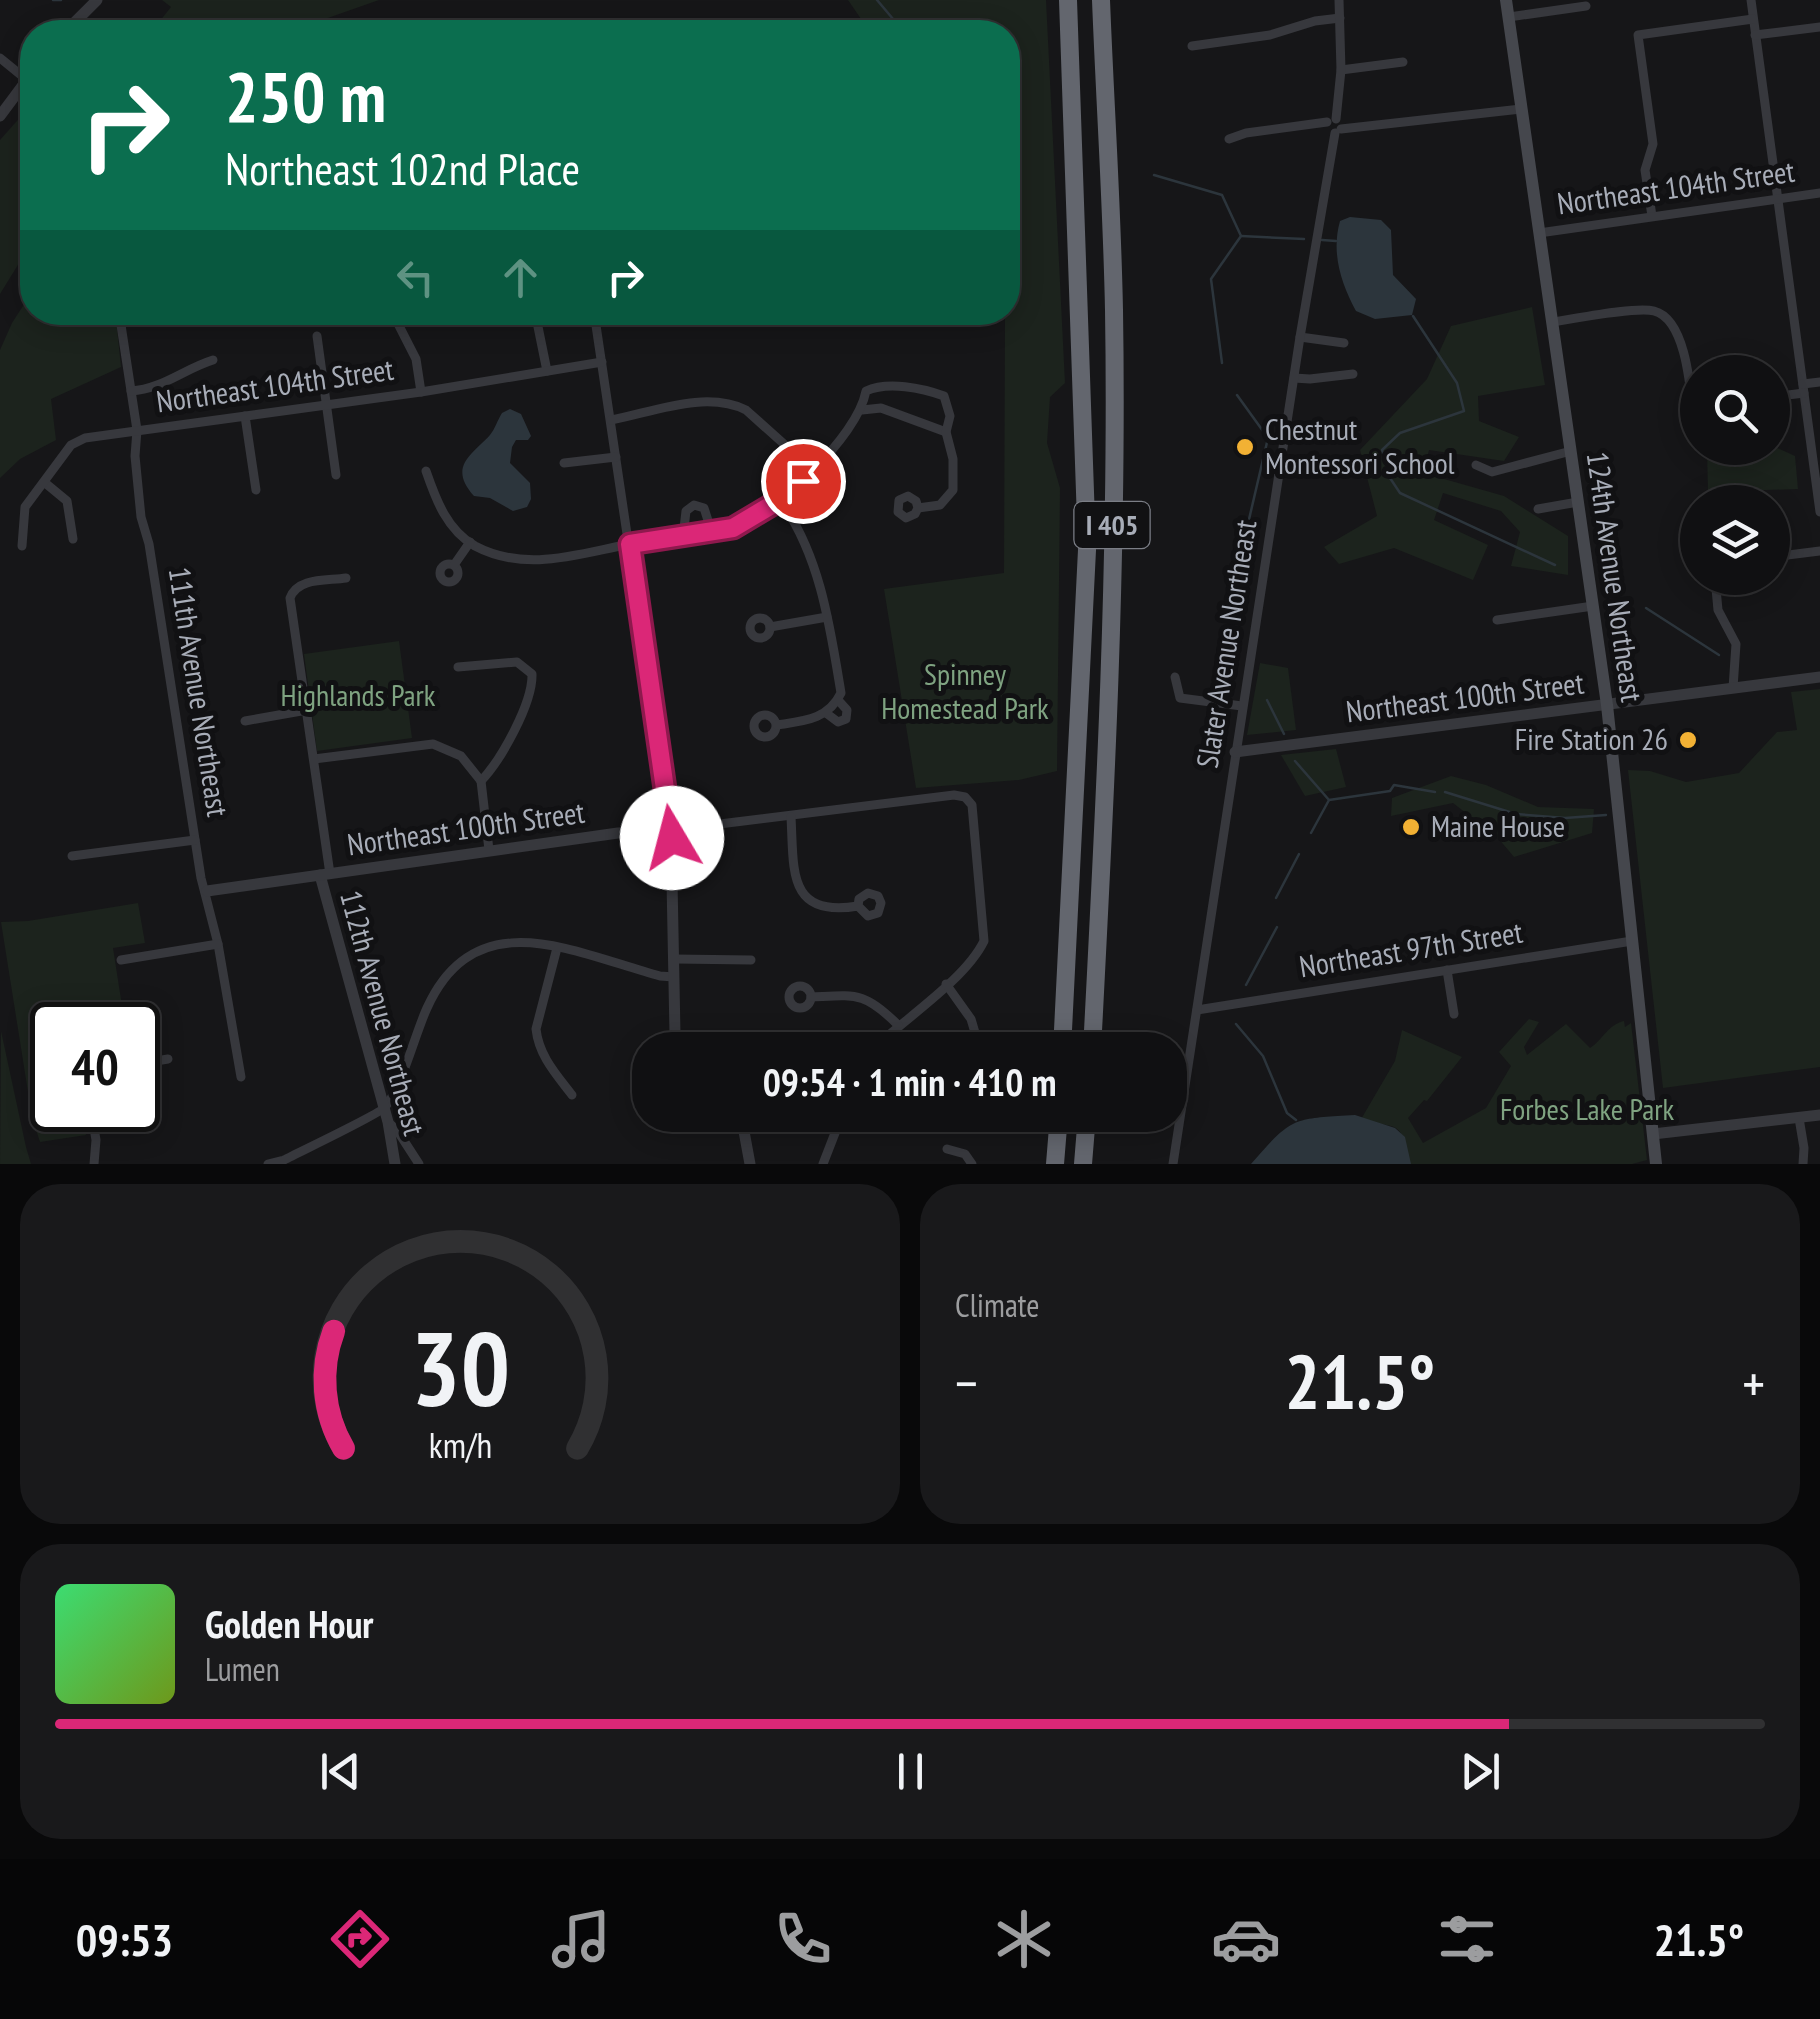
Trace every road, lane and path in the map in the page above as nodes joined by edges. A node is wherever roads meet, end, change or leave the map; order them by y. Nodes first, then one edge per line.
1 (97, 0) edge
2 (1064, 0) edge
3 (1101, 0) edge
4 (1339, 0) edge
5 (1506, 0) edge
6 (1751, 0) edge
7 (1586, 6) dead end
8 (1508, 17) junction
9 (1340, 18) junction
10 (1753, 19) junction
11 (77, 20) edge
12 (1820, 26) edge
13 (1755, 35) junction
14 (1192, 46) dead end
15 (1403, 62) dead end
16 (1340, 70) junction
17 (20, 90) edge
18 (1521, 109) junction
19 (0, 116) edge
20 (1332, 120) junction
21 (1338, 131) junction
22 (1229, 140) dead end
23 (1820, 193) edge
24 (1778, 199) junction
25 (1652, 216) junction
26 (1539, 233) junction
27 (1552, 322) junction
28 (121, 325) edge
29 (399, 325) edge
30 (538, 325) edge
31 (596, 325) edge
32 (317, 336) dead end
33 (1300, 337) junction
34 (1344, 344) dead end
35 (1684, 355) edge
36 (213, 360) dead end
37 (602, 362) junction
38 (547, 370) junction
39 (1353, 374) dead end
40 (1294, 378) junction
41 (1820, 382) edge
42 (1804, 389) junction
43 (131, 391) junction
44 (421, 392) junction
45 (1790, 392) edge
46 (326, 405) junction
47 (862, 410) junction
48 (245, 416) junction
49 (611, 420) junction
50 (137, 430) junction
51 (946, 432) junction
52 (1571, 452) junction
53 (616, 457) junction
54 (564, 463) dead end
55 (1476, 465) dead end
56 (813, 470) junction
57 (426, 471) dead end
58 (336, 475) dead end
59 (44, 482) junction
60 (256, 490) dead end
61 (780, 500) junction
62 (1578, 502) junction
63 (918, 508) dead end
64 (1538, 509) dead end
65 (1820, 512) edge
66 (712, 533) junction
67 (683, 537) junction
68 (73, 538) dead end
69 (470, 542) junction
70 (630, 544) junction
71 (22, 546) dead end
72 (1820, 551) edge
73 (1790, 555) edge
74 (454, 565) dead end
75 (346, 578) dead end
76 (1717, 595) edge
77 (1593, 606) junction
78 (827, 617) junction
79 (1497, 620) dead end
80 (770, 626) dead end
81 (458, 667) dead end
82 (1175, 677) dead end
83 (1820, 677) edge
84 (1733, 688) junction
85 (1180, 698) junction
86 (1607, 704) junction
87 (832, 706) junction
88 (1242, 706) junction
89 (307, 710) junction
90 (1182, 711) dead end
91 (244, 720) dead end
92 (777, 725) dead end
93 (1236, 752) junction
94 (314, 759) junction
95 (482, 781) junction
96 (792, 817) junction
97 (671, 830) junction
98 (195, 840) junction
99 (490, 850) junction
100 (72, 856) dead end
101 (325, 874) junction
102 (207, 891) junction
103 (858, 906) dead end
104 (1632, 940) junction
105 (218, 944) junction
106 (556, 948) junction
107 (674, 959) junction
108 (121, 960) dead end
109 (751, 960) dead end
110 (1447, 970) junction
111 (674, 977) junction
112 (946, 984) junction
113 (811, 997) dead end
114 (1197, 1010) junction
115 (1454, 1014) dead end
116 (898, 1025) junction
117 (675, 1032) edge
118 (891, 1032) edge
119 (975, 1032) edge
120 (1063, 1032) edge
121 (1093, 1032) edge
122 (168, 1059) dead end
123 (160, 1060) edge
124 (242, 1077) dead end
125 (572, 1094) dead end
126 (1820, 1115) edge
127 (386, 1116) junction
128 (1799, 1118) junction
129 (95, 1132) edge
130 (744, 1132) edge
131 (836, 1132) edge
132 (1057, 1132) edge
133 (1086, 1132) edge
134 (1653, 1134) junction
135 (947, 1149) dead end
136 (94, 1164) edge
137 (268, 1164) edge
138 (396, 1164) edge
139 (418, 1164) edge
140 (750, 1164) edge
141 (824, 1164) edge
142 (972, 1164) edge
143 (1055, 1164) edge
144 (1083, 1164) edge
145 (1172, 1164) edge
146 (1656, 1164) edge
147 (1803, 1164) edge

1 - 11 street
2 - 120 highway, I 405
3 - 121 highway, I 405
4 - 9 street
5 - 8 main road, 124th Avenue Northeast
6 - 10 street
7 - 8 street
8 - 18 main road, 124th Avenue Northeast
9 - 14 street
9 - 16 street
10 - 13 street
10 - 25 street
12 - 13 street
13 - 24 street
15 - 16 street
16 - 20 street
17 - 19 street
18 - 21 street
18 - 26 main road, 124th Avenue Northeast
20 - 21 street
20 - 22 street
21 - 33 street, Slater Avenue Northeast
23 - 24 street, Northeast 104th Street
24 - 25 street, Northeast 104th Street
24 - 42 street
25 - 26 street, Northeast 104th Street
26 - 27 main road, 124th Avenue Northeast
27 - 35 street
27 - 52 main road, 124th Avenue Northeast
28 - 43 street, 111th Avenue Northeast
29 - 44 street
30 - 38 street
31 - 37 street
32 - 46 street
33 - 34 street
33 - 40 street, Slater Avenue Northeast
36 - 43 street
37 - 38 street, Northeast 104th Street
37 - 49 street
38 - 44 street, Northeast 104th Street
39 - 40 street
40 - 88 street, Slater Avenue Northeast
41 - 42 street
42 - 45 street
42 - 65 street
43 - 50 street, 111th Avenue Northeast
44 - 46 street, Northeast 104th Street
46 - 48 street, Northeast 104th Street
46 - 58 street
47 - 51 street
47 - 51 street
47 - 56 street
48 - 50 street, Northeast 104th Street
48 - 60 street
49 - 53 street
49 - 56 street
50 - 59 street, Northeast 104th Street
50 - 98 street, 111th Avenue Northeast
51 - 63 street
52 - 55 street
52 - 62 main road, 124th Avenue Northeast
53 - 54 street
53 - 70 street
56 - 61 street
57 - 69 street
59 - 68 street
59 - 71 street, Northeast 104th Street
61 - 66 street
61 - 78 street
62 - 64 street
62 - 77 main road, 124th Avenue Northeast
66 - 67 street
66 - 67 street
67 - 70 street
69 - 70 street
69 - 74 street
70 - 97 street
72 - 73 street
75 - 89 street, 112th Avenue Northeast
76 - 84 street
77 - 79 street
77 - 86 main road, 124th Avenue Northeast
78 - 80 street
78 - 87 street
81 - 95 street
82 - 85 street
83 - 84 street, Northeast 100th Street
84 - 86 street, Northeast 100th Street
85 - 88 street
85 - 90 street
86 - 93 street, Northeast 100th Street
86 - 104 main road, 124th Avenue Northeast
87 - 87 street
87 - 92 street
88 - 93 street, Slater Avenue Northeast
89 - 91 street
89 - 94 street, 112th Avenue Northeast
93 - 114 street, Slater Avenue Northeast
94 - 95 street
94 - 101 street, 112th Avenue Northeast
95 - 99 street
96 - 97 street, Northeast 100th Street
96 - 103 street
96 - 112 street, Northeast 100th Street
97 - 99 street, Northeast 100th Street
97 - 107 street
98 - 100 street
98 - 102 street, 111th Avenue Northeast
99 - 101 street, Northeast 100th Street
101 - 102 street, Northeast 100th Street
101 - 127 street, 112th Avenue Northeast
102 - 105 street, 111th Avenue Northeast
104 - 110 street, Northeast 97th Street
104 - 134 main road, 124th Avenue Northeast
105 - 108 street
105 - 124 street, 111th Avenue Northeast
106 - 111 street
106 - 125 street
106 - 127 street
107 - 109 street
107 - 111 street
110 - 114 street, Northeast 97th Street
110 - 115 street
111 - 117 street
112 - 116 street
112 - 119 street
113 - 116 street
114 - 145 street, Slater Avenue Northeast
116 - 118 street
122 - 123 street
126 - 128 street
127 - 137 street
127 - 138 street, 112th Avenue Northeast
127 - 139 street
128 - 134 street
128 - 147 street
129 - 136 street
130 - 140 street
131 - 141 street
132 - 143 highway
133 - 144 highway
134 - 146 main road, 124th Avenue Northeast
135 - 142 street

